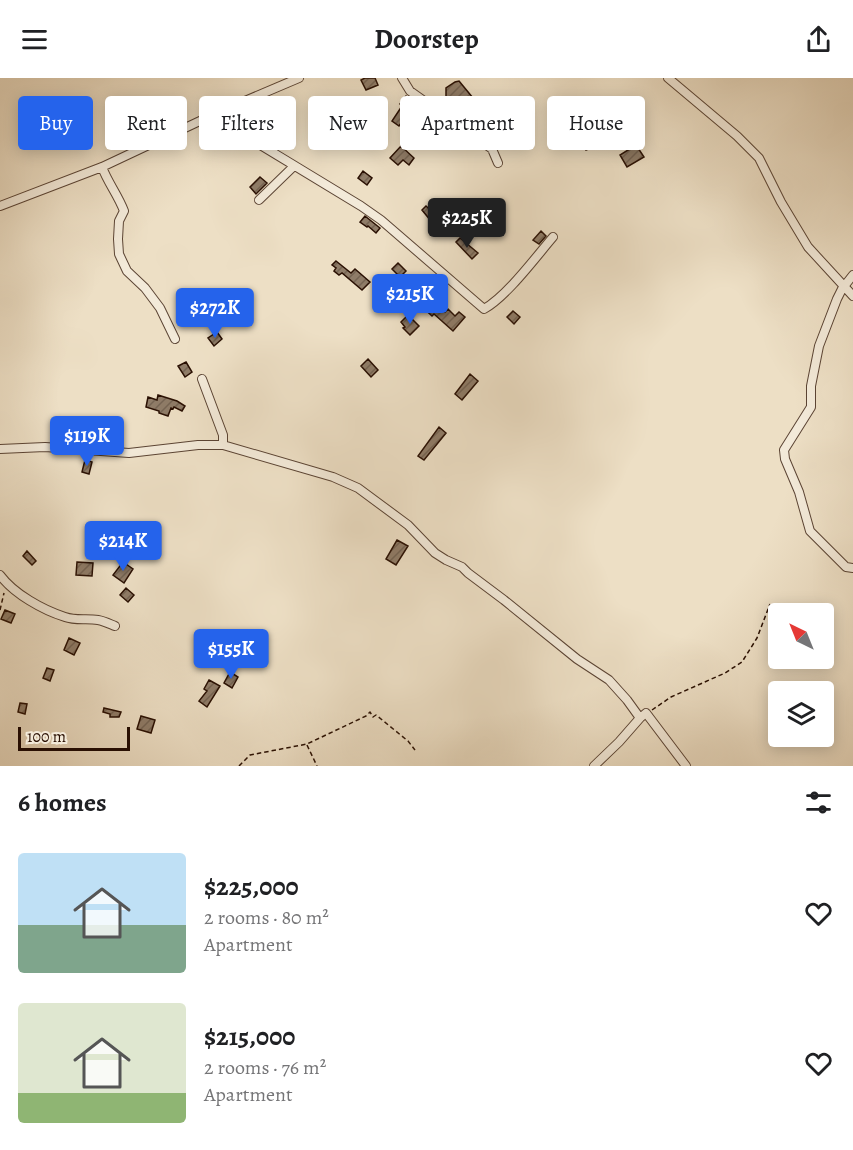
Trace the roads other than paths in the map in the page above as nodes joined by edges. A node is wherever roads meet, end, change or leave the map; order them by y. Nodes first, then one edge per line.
1 (299, 78) edge
2 (402, 78) edge
3 (668, 78) edge
4 (257, 96) edge
5 (199, 121) edge
6 (269, 150) edge
7 (498, 163) dead end
8 (294, 166) junction
9 (102, 167) junction
10 (259, 200) dead end
11 (0, 206) edge
12 (553, 237) dead end
13 (853, 275) edge
14 (844, 287) junction
15 (853, 297) edge
16 (175, 339) dead end
17 (202, 379) dead end
18 (223, 445) junction
19 (0, 449) edge
20 (853, 569) edge
21 (0, 575) edge
22 (115, 626) dead end
23 (643, 716) junction
24 (594, 766) edge
25 (686, 766) edge

1 - 4 street
2 - 7 street
3 - 14 street
5 - 9 street
6 - 8 street
8 - 10 street
8 - 12 street
9 - 11 street
9 - 16 street
13 - 14 street
14 - 15 street
14 - 20 street
17 - 18 street
18 - 19 street
18 - 23 street
21 - 22 street
23 - 24 street
23 - 25 street

